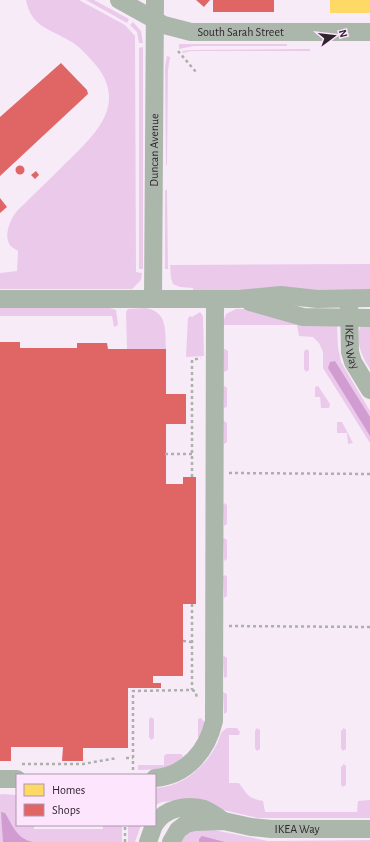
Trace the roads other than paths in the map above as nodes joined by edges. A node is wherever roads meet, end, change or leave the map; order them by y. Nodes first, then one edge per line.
1 (119, 0) edge
2 (155, 0) edge
3 (155, 21) junction
4 (370, 32) edge
5 (349, 298) junction
6 (370, 298) edge
7 (0, 299) edge
8 (153, 299) junction
9 (215, 299) junction
10 (239, 299) junction
11 (349, 318) junction
12 (370, 318) edge
13 (370, 390) edge
14 (16, 771) edge
15 (156, 778) edge
16 (0, 779) edge
17 (224, 821) junction
18 (156, 823) edge
19 (154, 826) edge
20 (370, 829) edge
21 (148, 842) edge
22 (171, 842) edge

1 - 3 street, South Sarah Street
2 - 3 street, Duncan Avenue
3 - 4 street, South Sarah Street
3 - 8 street, Duncan Avenue
5 - 6 street
5 - 10 street
5 - 11 street, IKEA Way
7 - 8 street
8 - 9 street
9 - 10 street
9 - 15 street
10 - 11 street
11 - 12 street
11 - 13 street, IKEA Way
14 - 16 street
17 - 18 street, IKEA Way
17 - 20 street, IKEA Way
17 - 22 street, IKEA Way
19 - 21 street, IKEA Way

